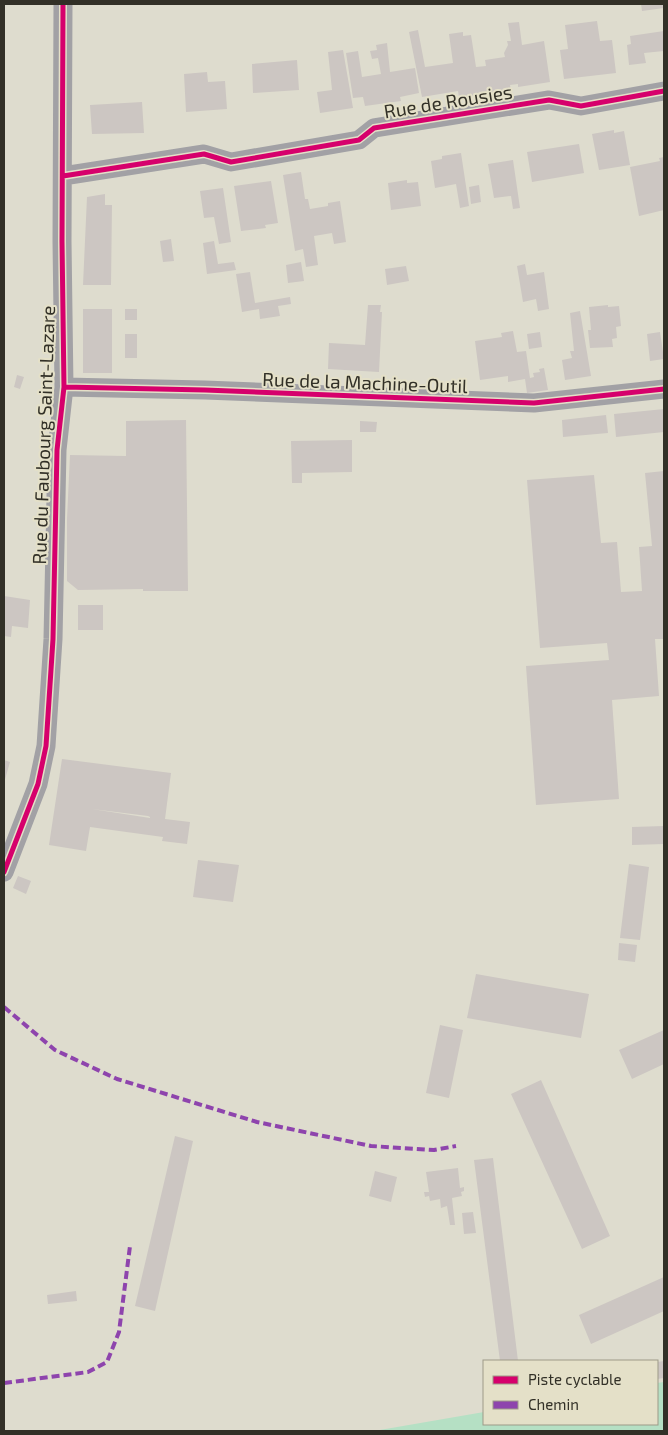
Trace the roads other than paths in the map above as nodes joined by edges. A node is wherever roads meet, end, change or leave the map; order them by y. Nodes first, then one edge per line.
1 (63, 4) edge
2 (664, 91) edge
3 (63, 176) junction
4 (64, 387) junction
5 (664, 389) edge
6 (4, 872) edge

1 - 3 street, Rue du Faubourg Saint-Lazare
2 - 3 street, Rue de Rousies
3 - 4 street, Rue du Faubourg Saint-Lazare
4 - 5 street, Rue de la Machine-Outil
4 - 6 street, Rue du Faubourg Saint-Lazare

